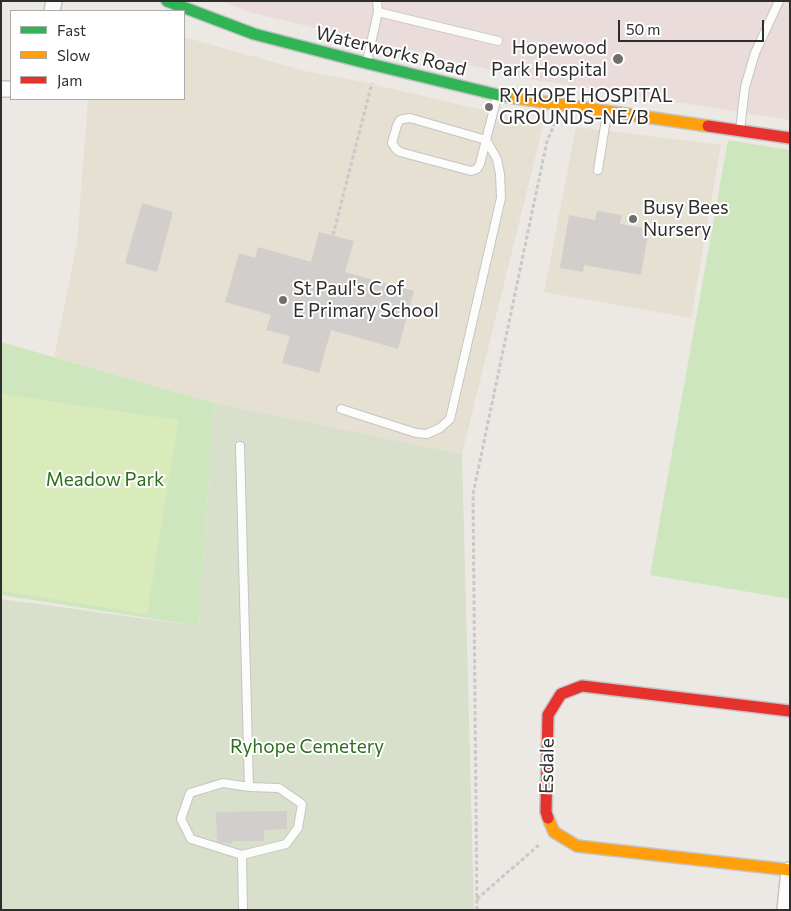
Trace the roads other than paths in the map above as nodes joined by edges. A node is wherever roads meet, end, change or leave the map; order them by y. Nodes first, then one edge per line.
1 (167, 1) edge
2 (377, 1) edge
3 (779, 1) edge
4 (378, 12) junction
5 (498, 41) dead end
6 (371, 65) junction
7 (498, 95) junction
8 (607, 111) junction
9 (740, 131) junction
10 (790, 138) edge
11 (486, 140) junction
12 (598, 170) dead end
13 (341, 409) dead end
14 (240, 446) dead end
15 (790, 711) edge
16 (249, 787) junction
17 (242, 855) junction
18 (789, 870) edge
19 (242, 910) edge
20 (785, 910) edge

1 - 6 street, Waterworks Road
2 - 4 lane
3 - 9 lane
4 - 5 lane
4 - 6 lane
6 - 7 street, Waterworks Road
7 - 8 street, Waterworks Road
7 - 11 lane
8 - 9 street, Waterworks Road
8 - 12 lane
9 - 10 street, Waterworks Road
11 - 11 lane
11 - 13 lane
14 - 16 lane
15 - 18 street, Esdale
16 - 17 lane
16 - 17 lane
17 - 19 lane
18 - 20 street

